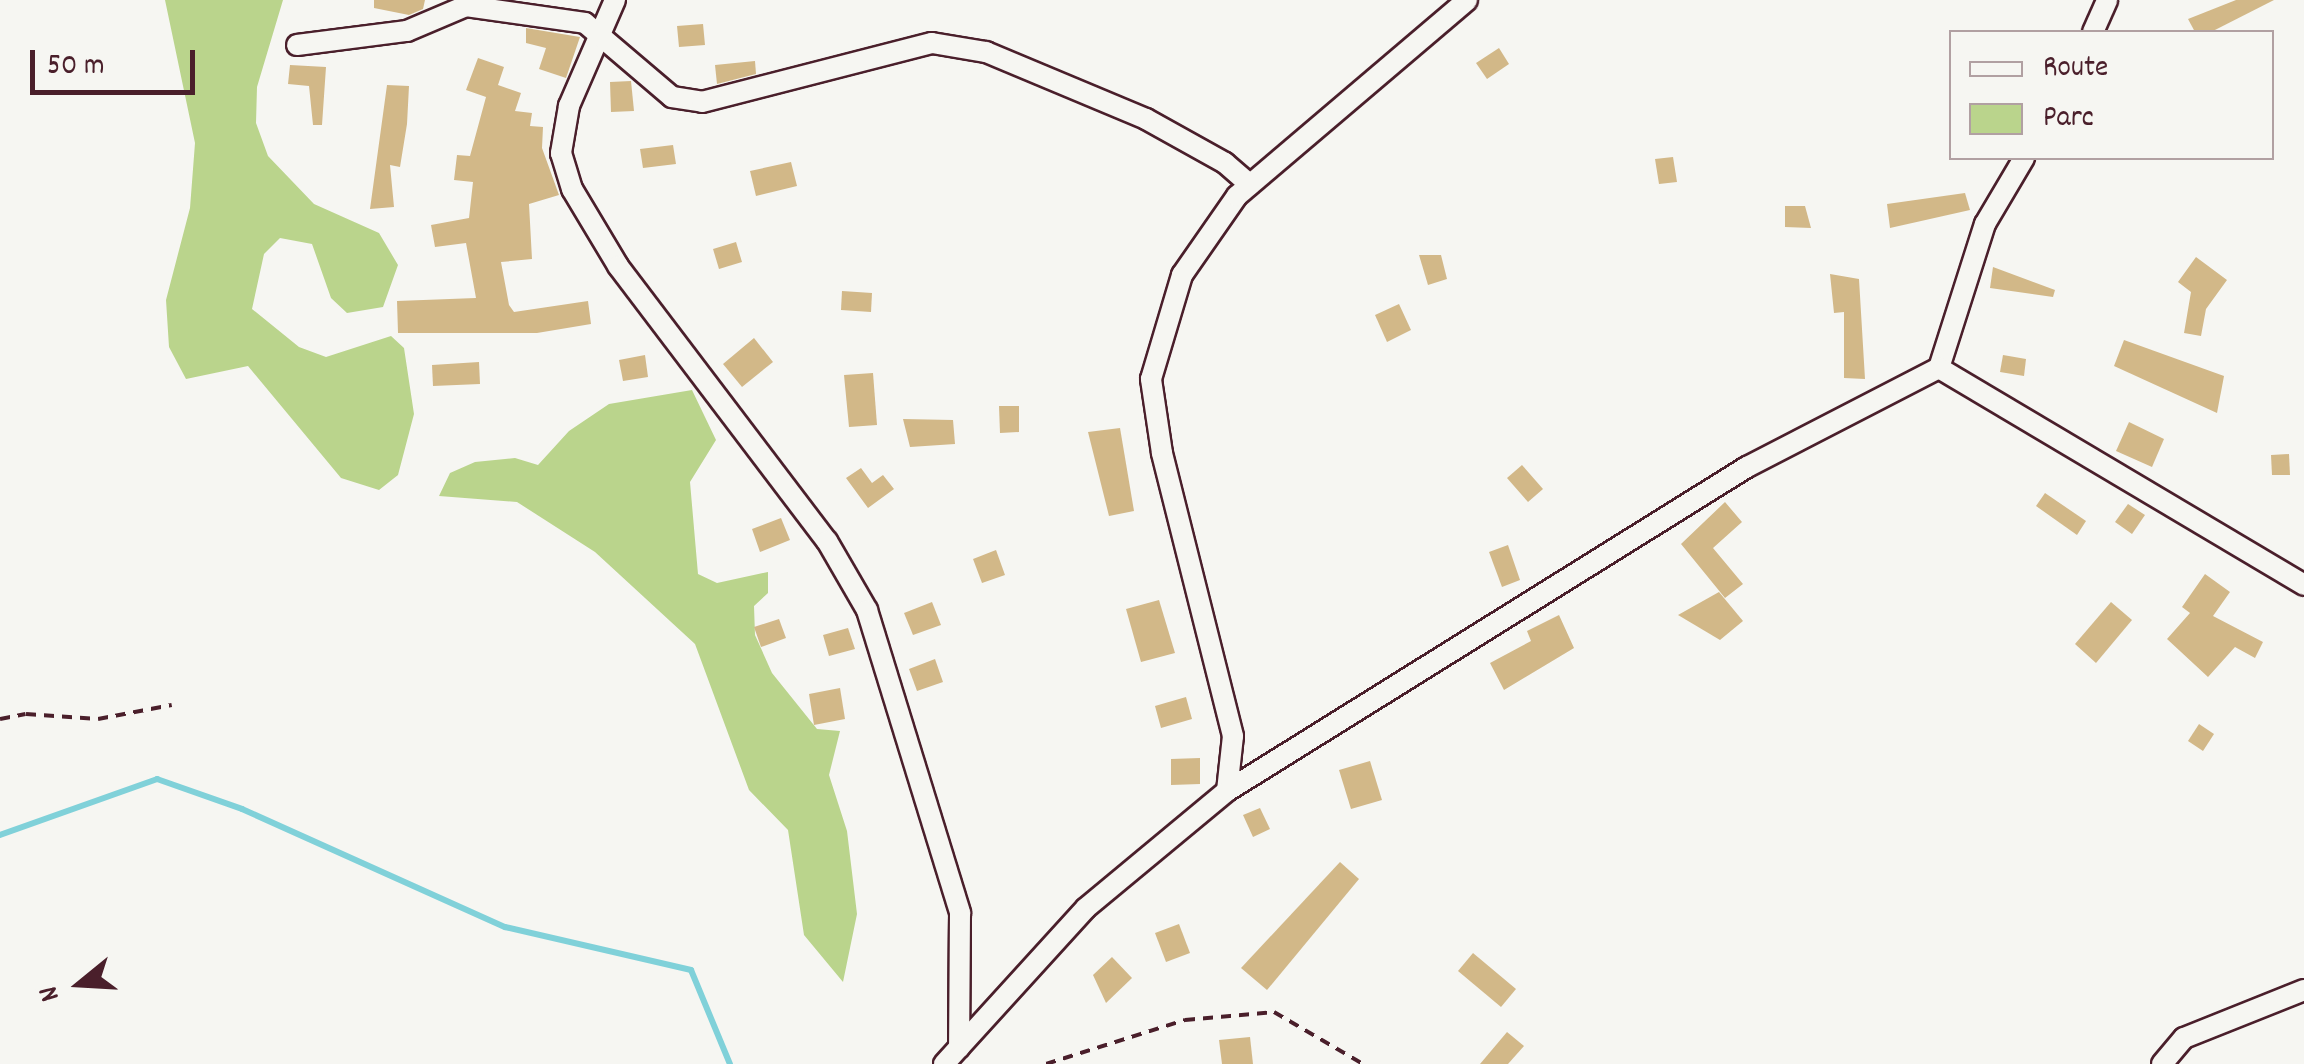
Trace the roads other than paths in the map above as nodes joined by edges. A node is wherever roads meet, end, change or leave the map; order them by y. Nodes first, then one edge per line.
1 (615, 0) edge
2 (1467, 0) edge
3 (2107, 0) edge
4 (2093, 30) edge
5 (602, 35) junction
6 (297, 45) dead end
7 (2023, 160) edge
8 (1250, 186) junction
9 (1939, 368) junction
10 (2304, 585) edge
11 (1228, 791) junction
12 (2304, 990) edge
13 (951, 1056) edge
14 (2162, 1064) edge

1 - 5 street
2 - 8 street
3 - 4 street
5 - 6 street
5 - 8 street
5 - 13 street
7 - 9 street
8 - 11 street
9 - 10 street
9 - 11 street
11 - 13 street
12 - 14 street

